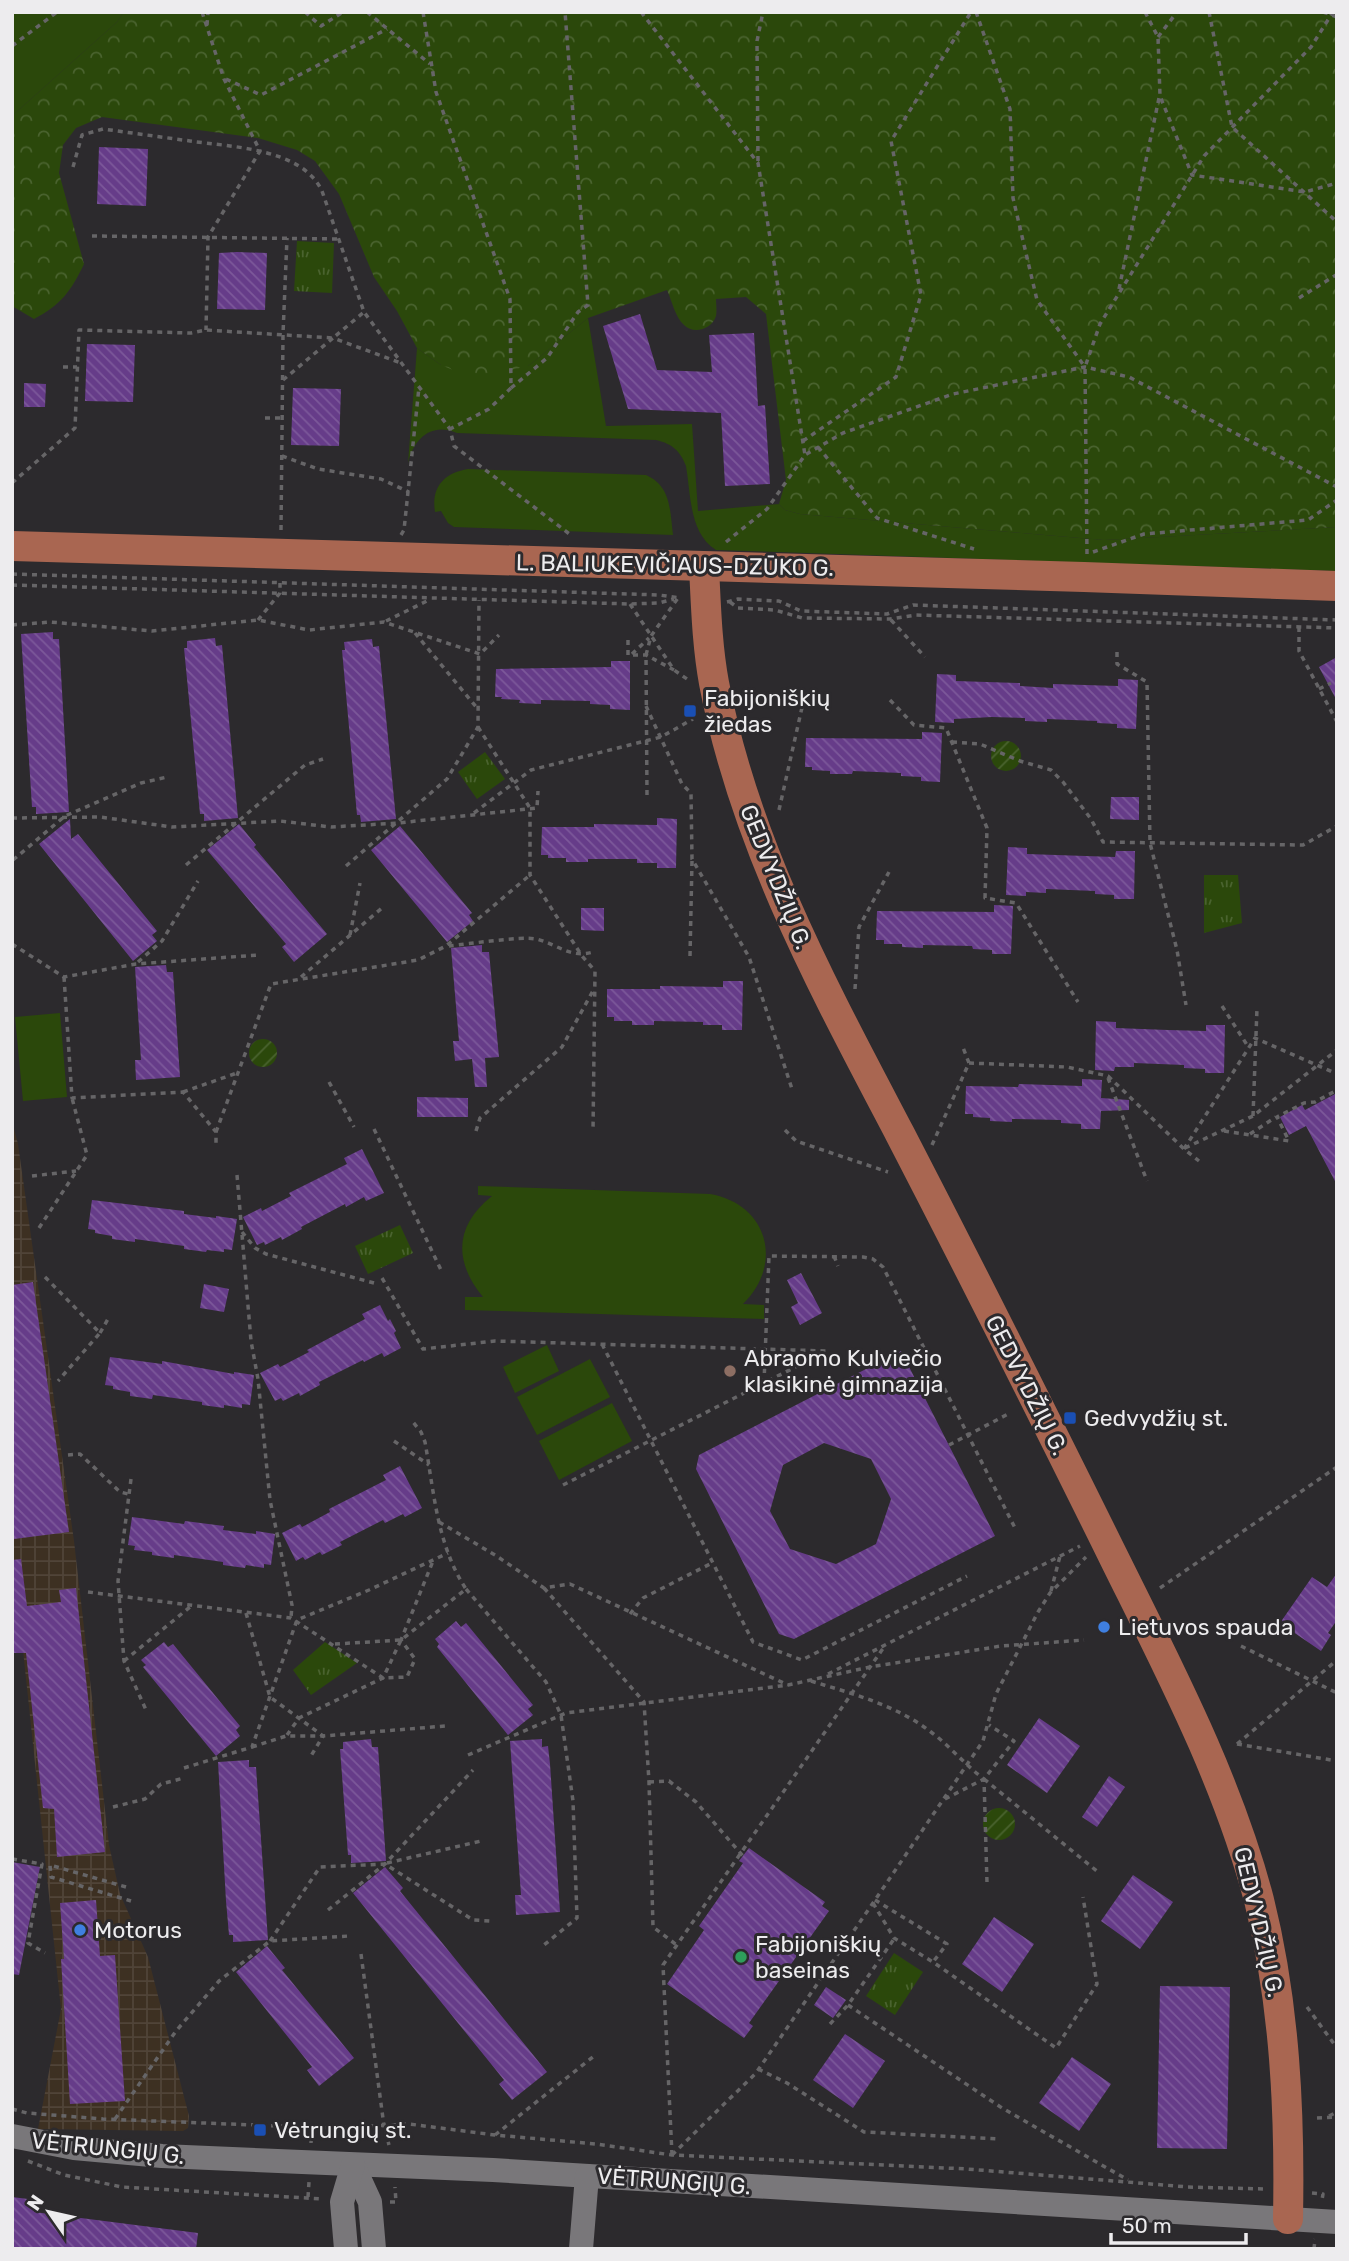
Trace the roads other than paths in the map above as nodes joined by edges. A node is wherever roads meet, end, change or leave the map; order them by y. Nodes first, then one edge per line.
1 (12, 546) edge
2 (713, 556) junction
3 (1337, 586) edge
4 (17, 2147) edge
5 (353, 2165) junction
6 (587, 2176) junction
7 (1288, 2219) junction
8 (1337, 2222) edge
9 (346, 2249) edge
10 (374, 2249) edge
11 (581, 2249) edge

1 - 2 main road, L. BALIUKEVIČIAUS-DZŪKO G.
2 - 3 main road, L. BALIUKEVIČIAUS-DZŪKO G.
2 - 7 main road, GEDVYDŽIŲ G.
4 - 5 street, VĖTRUNGIŲ G.
5 - 6 street, VĖTRUNGIŲ G.
5 - 9 street
5 - 10 street
6 - 7 street, VĖTRUNGIŲ G.
6 - 11 street
7 - 8 street, VĖTRUNGIŲ G.

